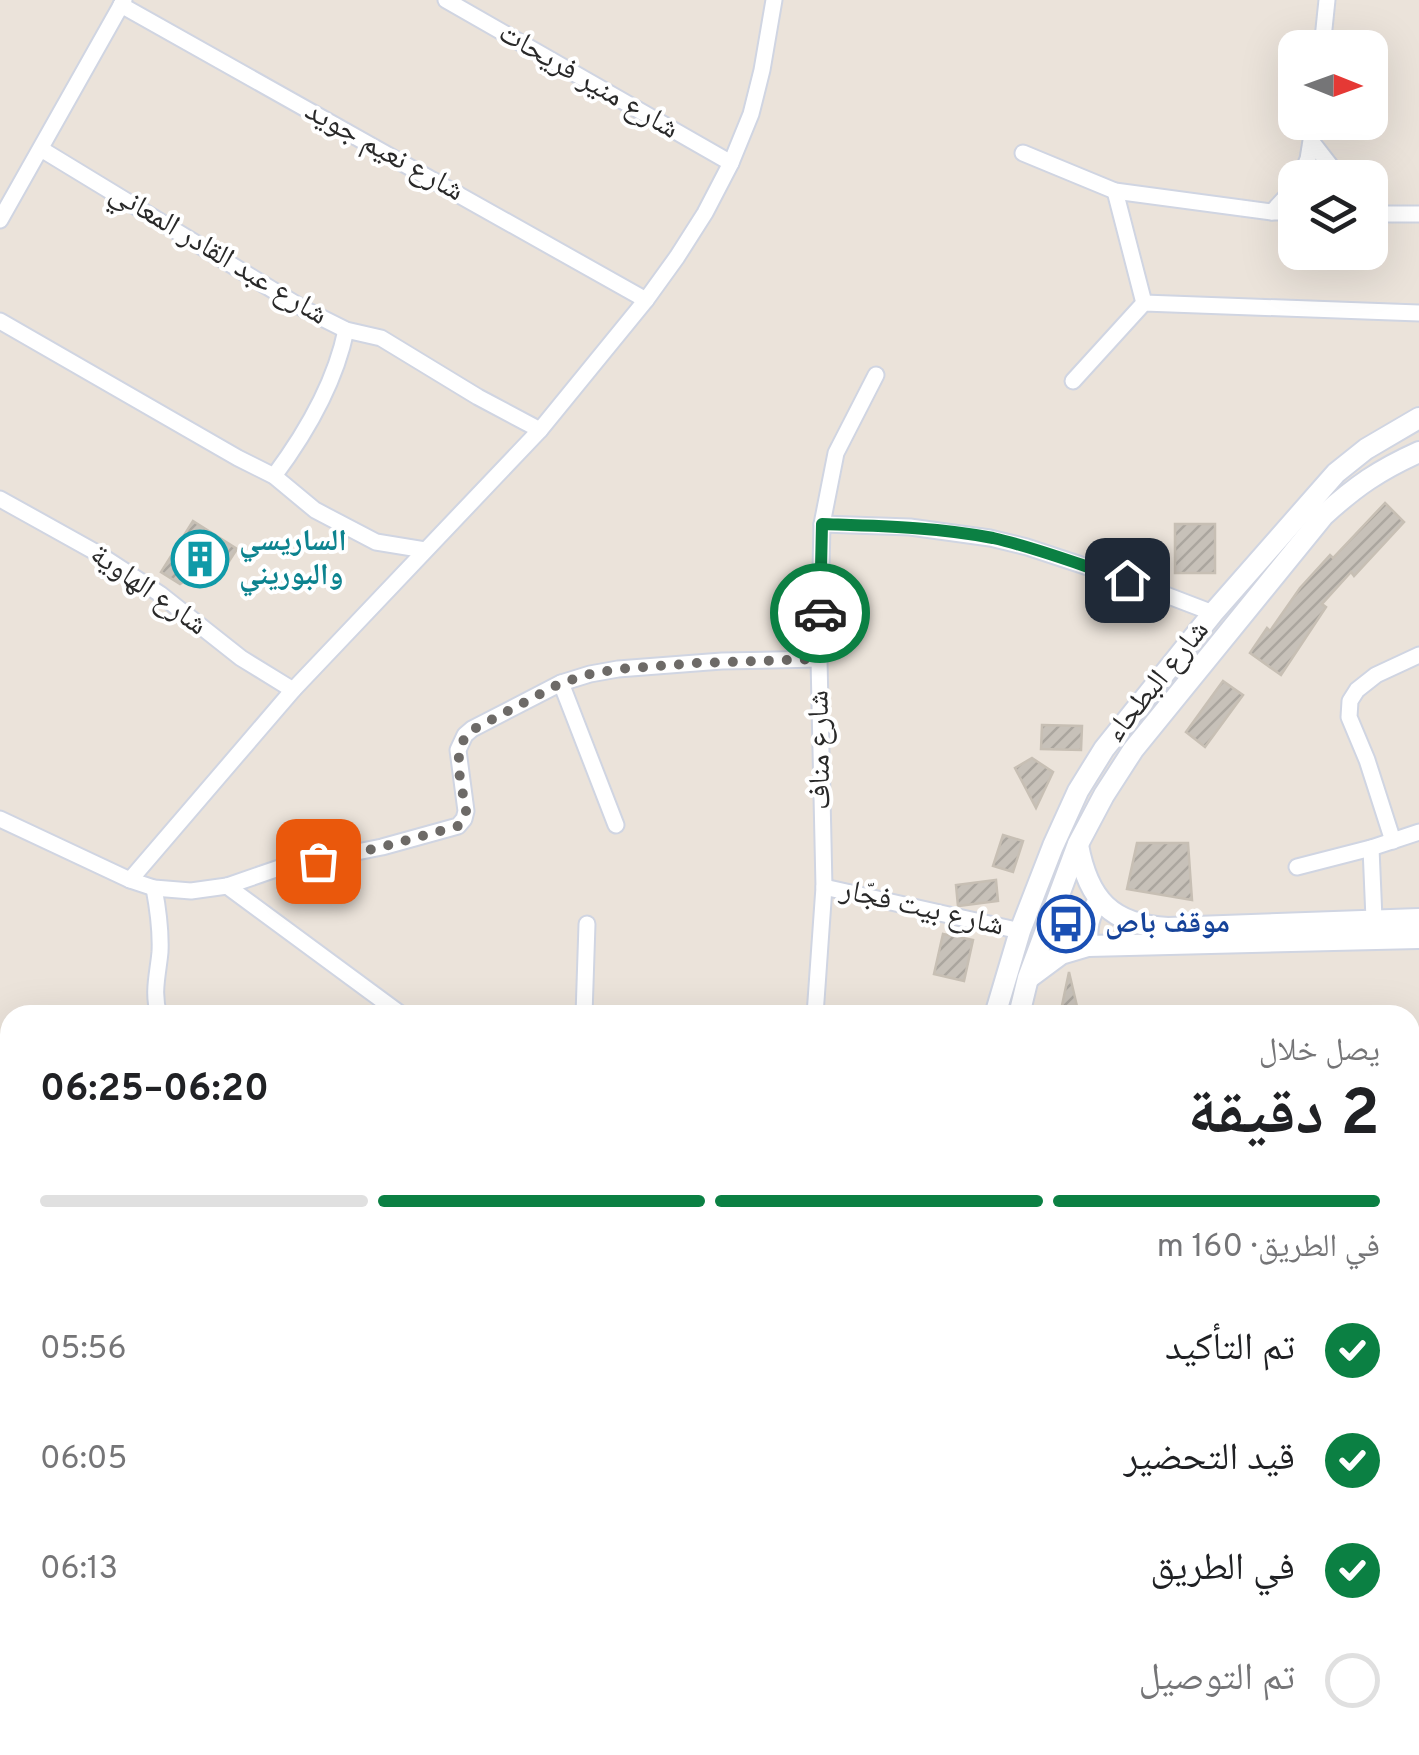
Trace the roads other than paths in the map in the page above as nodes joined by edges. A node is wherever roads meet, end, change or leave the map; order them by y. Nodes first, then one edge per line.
1 (446, 0) edge
2 (774, 0) edge
3 (1326, 0) edge
4 (123, 2) edge
5 (1324, 30) edge
6 (1312, 142) joint
7 (40, 149) junction
8 (1023, 153) dead end
9 (1306, 160) edge
10 (1326, 160) edge
11 (731, 163) junction
12 (1115, 191) junction
13 (1278, 205) edge
14 (1272, 212) junction
15 (1278, 212) edge
16 (1388, 214) edge
17 (1419, 214) edge
18 (0, 220) edge
19 (646, 300) junction
20 (1144, 303) junction
21 (1419, 312) edge
22 (0, 321) edge
23 (346, 330) junction
24 (876, 375) dead end
25 (1073, 381) dead end
26 (1419, 418) edge
27 (540, 430) junction
28 (1419, 452) edge
29 (274, 476) junction
30 (0, 499) edge
31 (822, 524) junction
32 (425, 550) junction
33 (1213, 613) junction
34 (1419, 654) edge
35 (819, 659) junction
36 (561, 683) junction
37 (293, 690) junction
38 (0, 818) edge
39 (616, 825) dead end
40 (1419, 832) edge
41 (1393, 841) junction
42 (1078, 844) junction
43 (1371, 848) junction
44 (1297, 867) dead end
45 (130, 880) junction
46 (227, 886) junction
47 (824, 887) junction
48 (154, 888) junction
49 (1100, 900) junction
50 (1419, 918) edge
51 (1374, 919) junction
52 (587, 924) dead end
53 (1020, 931) junction
54 (1419, 938) edge
55 (1088, 946) junction
56 (1028, 978) junction
57 (157, 1005) edge
58 (388, 1005) edge
59 (584, 1005) edge
60 (816, 1005) edge
61 (998, 1005) edge
62 (1021, 1005) edge

1 - 11 street, شارع منير فريحات
2 - 11 street
3 - 5 street
4 - 7 street
4 - 19 street, شارع نعيم جويد
6 - 9 street
6 - 10 street
7 - 18 street
7 - 23 street, شارع عبد القادر المعاني
8 - 12 street
11 - 19 street
12 - 14 street
12 - 20 street
13 - 14 street
14 - 15 street
16 - 17 street
19 - 27 street
20 - 21 street
20 - 25 street
22 - 29 street
23 - 27 street
23 - 29 street, شارع عبد القادر المعاني
24 - 31 street, شارع مناف
26 - 33 street, شارع البطحاء
27 - 32 street
28 - 42 street, شارع البطحاء
29 - 32 street
30 - 37 street, شارع الهاوية
31 - 33 street
31 - 35 street, شارع مناف
32 - 37 street
33 - 53 street, شارع البطحاء
34 - 41 street
35 - 36 street
35 - 47 street, شارع مناف
36 - 39 street
36 - 46 street
37 - 45 street
38 - 45 street
40 - 41 street
41 - 43 street
42 - 49 street
42 - 56 street, شارع البطحاء
43 - 44 street
43 - 51 street
45 - 48 street
46 - 48 street
46 - 58 street
47 - 53 street, شارع بيت فجّار
47 - 60 street, شارع مناف
48 - 57 street
49 - 51 street
49 - 55 street
50 - 51 street
52 - 59 street
53 - 61 street, شارع البطحاء
54 - 55 street
55 - 56 street
56 - 62 street, شارع البطحاء

